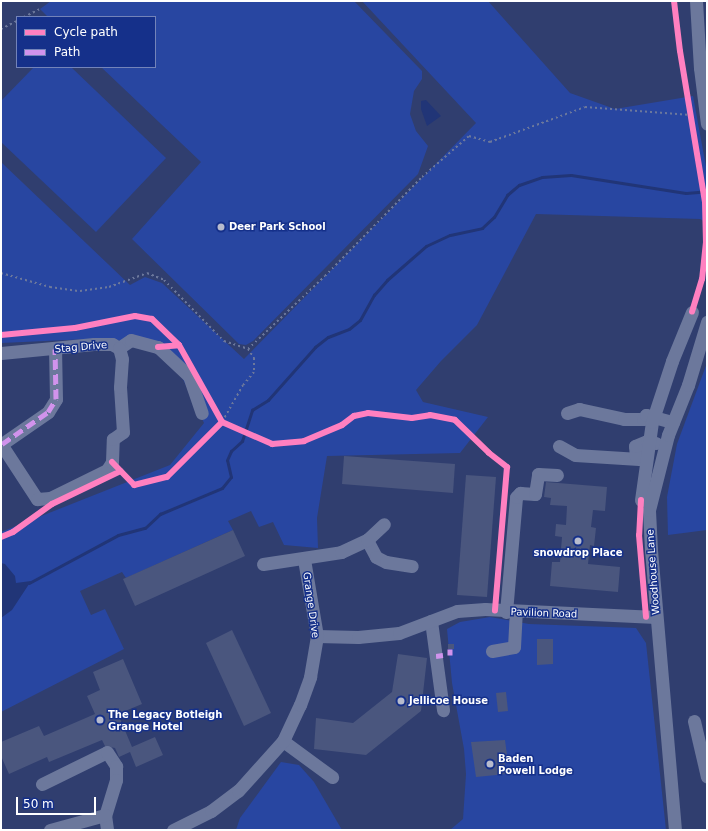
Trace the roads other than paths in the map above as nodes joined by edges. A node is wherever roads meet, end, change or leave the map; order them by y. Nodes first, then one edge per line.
1 (696, 1) edge
2 (707, 122) edge
3 (692, 312) dead end
4 (707, 322) edge
5 (119, 348) junction
6 (55, 349) junction
7 (1, 353) edge
8 (672, 361) junction
9 (693, 368) junction
10 (202, 412) dead end
11 (566, 413) dead end
12 (654, 417) junction
13 (673, 422) junction
14 (648, 441) junction
15 (2, 444) edge
16 (559, 446) dead end
17 (666, 446) junction
18 (642, 459) junction
19 (557, 475) dead end
20 (641, 500) dead end
21 (384, 524) dead end
22 (367, 540) junction
23 (304, 559) junction
24 (263, 564) dead end
25 (412, 566) dead end
26 (511, 612) junction
27 (656, 617) junction
28 (431, 621) junction
29 (317, 636) junction
30 (492, 651) dead end
31 (443, 710) dead end
32 (694, 722) dead end
33 (283, 741) junction
34 (332, 777) dead end
35 (707, 777) edge
36 (42, 784) dead end
37 (105, 815) junction
38 (50, 830) edge
39 (107, 830) edge
40 (173, 830) edge
41 (675, 830) edge

1 - 2 street
3 - 8 street
4 - 9 street, Woodhouse Lane
5 - 6 street, Stag Drive
5 - 10 street, Stag Drive
5 - 15 street
6 - 7 street, Stag Drive
6 - 15 street
8 - 9 street
8 - 12 street
9 - 13 street, Woodhouse Lane
11 - 12 street
12 - 13 street
12 - 14 street
13 - 17 street, Woodhouse Lane
14 - 17 street
14 - 18 street
16 - 18 street
17 - 27 street, Woodhouse Lane
18 - 20 street
19 - 26 street
21 - 22 street
22 - 23 street
22 - 25 street
23 - 24 street
23 - 29 street, Grange Drive
26 - 27 street, Pavilion Road
26 - 28 street, Pavilion Road
26 - 30 street
27 - 41 street, Woodhouse Lane
28 - 29 street, Pavilion Road
28 - 31 street
29 - 33 street, Grange Drive
32 - 35 street
33 - 34 street
33 - 40 street, Grange Drive
36 - 37 street
37 - 38 street
37 - 39 street

